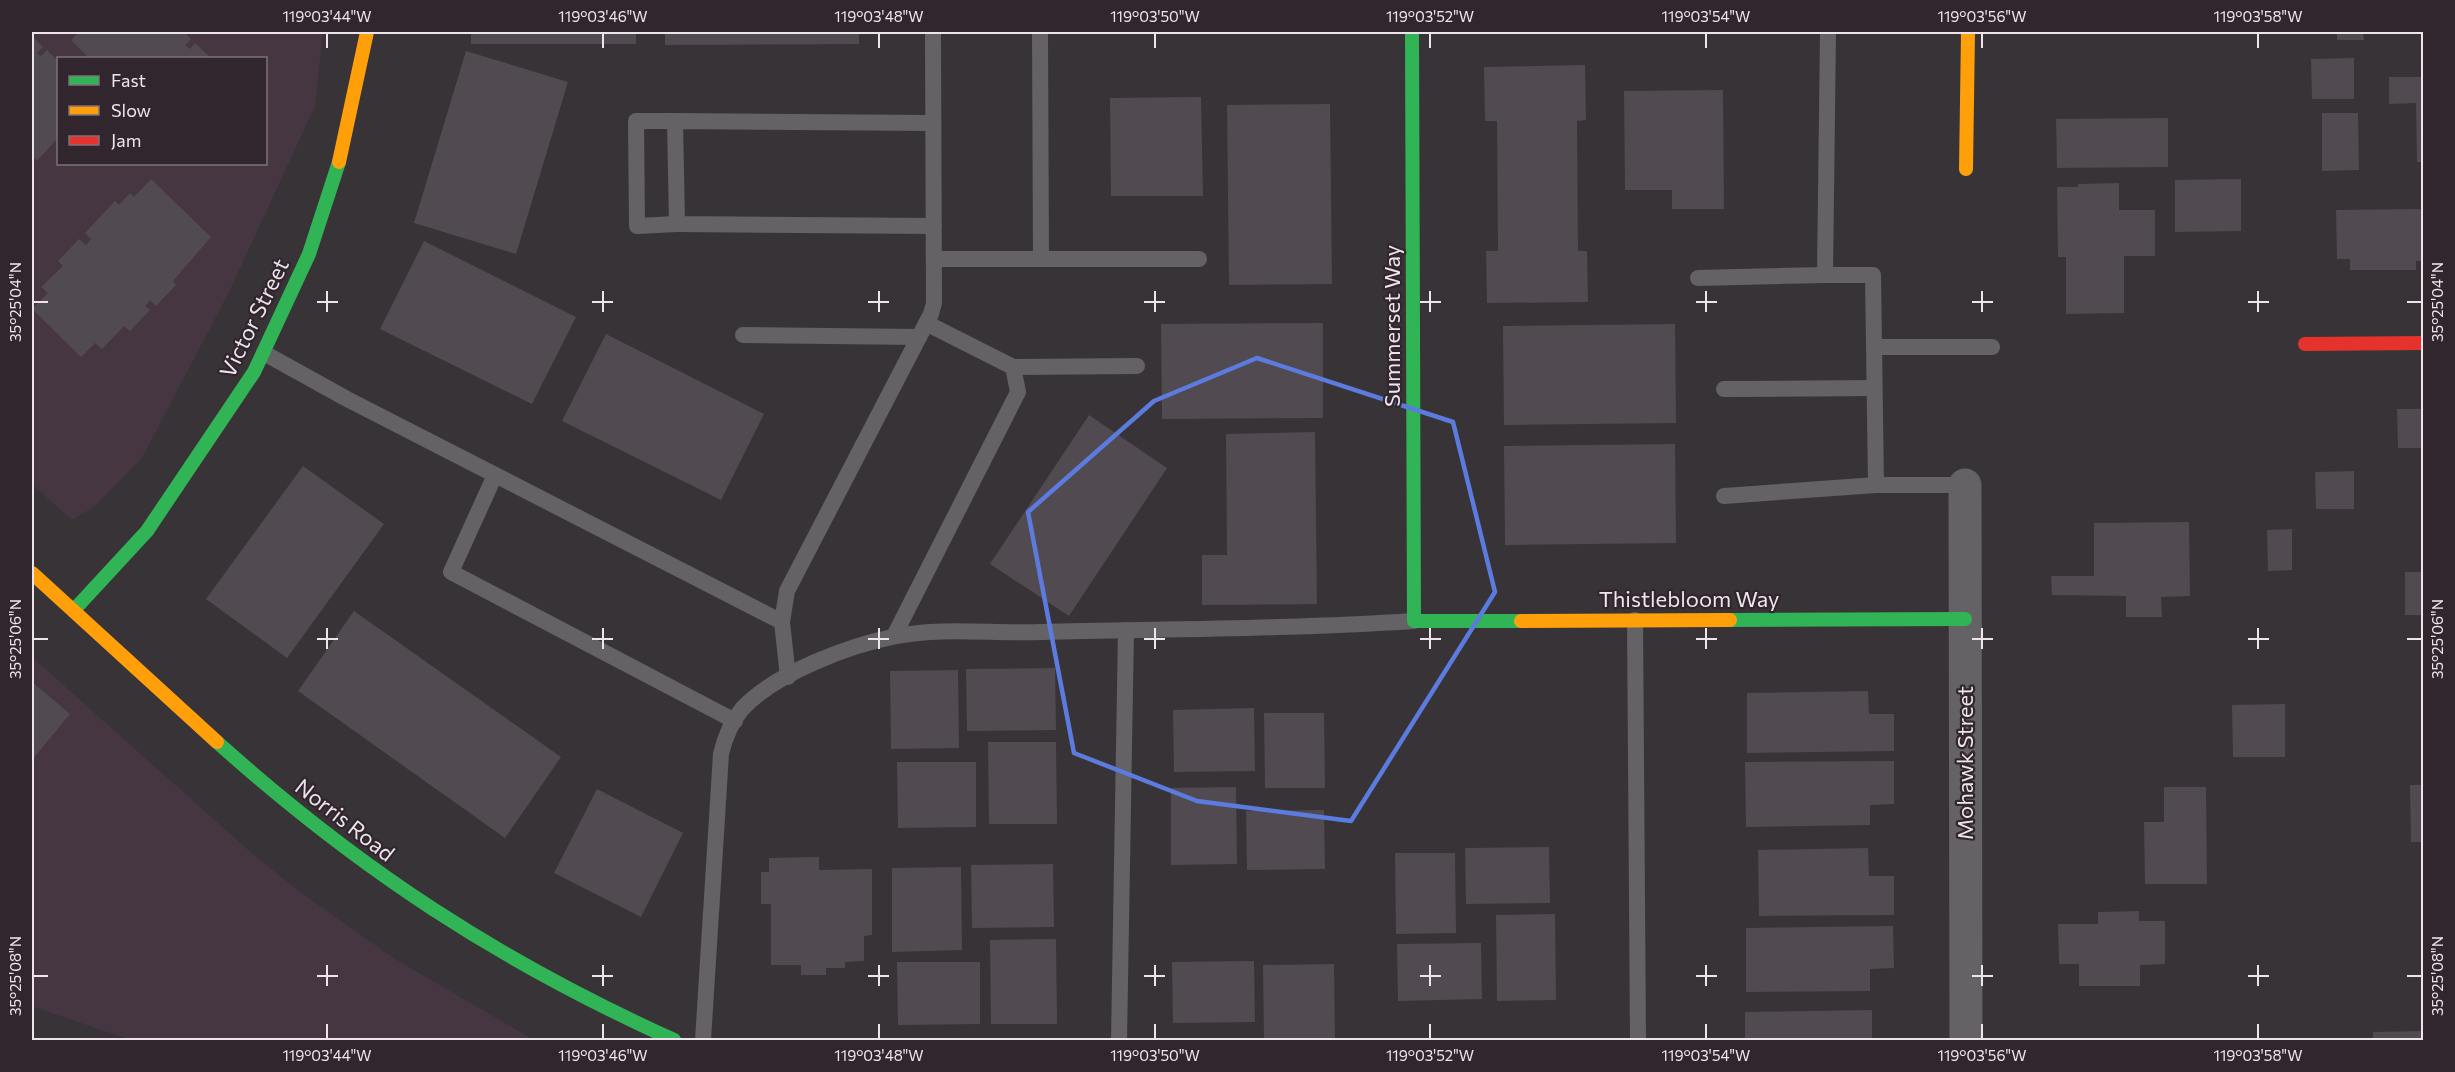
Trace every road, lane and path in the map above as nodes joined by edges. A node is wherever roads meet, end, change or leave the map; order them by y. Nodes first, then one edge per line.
1 (367, 32) edge
2 (933, 32) edge
3 (1040, 32) edge
4 (1412, 32) edge
5 (1828, 32) edge
6 (1968, 32) edge
7 (675, 121) junction
8 (933, 123) junction
9 (1966, 169) dead end
10 (676, 224) junction
11 (934, 226) junction
12 (1041, 258) junction
13 (934, 259) junction
14 (1199, 260) dead end
15 (1825, 275) junction
16 (1698, 278) dead end
17 (922, 330) junction
18 (743, 335) dead end
19 (2424, 343) edge
20 (2305, 344) dead end
21 (1874, 347) junction
22 (1992, 347) dead end
23 (264, 353) junction
24 (1137, 366) dead end
25 (1013, 367) junction
26 (1874, 388) junction
27 (1724, 389) dead end
28 (495, 475) junction
29 (1876, 485) junction
30 (1965, 485) joint
31 (1724, 496) dead end
32 (32, 573) edge
33 (74, 610) junction
34 (1965, 619) junction
35 (1635, 620) junction
36 (1414, 621) junction
37 (782, 622) junction
38 (1126, 630) junction
39 (894, 636) junction
40 (788, 677) junction
41 (735, 721) junction
42 (674, 1041) edge
43 (703, 1041) edge
44 (1119, 1041) edge
45 (1638, 1041) edge
46 (1966, 1041) edge

1 - 23 street, Victor Street
2 - 8 lane
3 - 12 lane
4 - 36 street, Summerset Way
5 - 15 lane
6 - 9 street
7 - 8 lane
7 - 10 lane
7 - 10 lane
8 - 11 lane
10 - 11 lane
11 - 13 lane
12 - 13 lane
12 - 14 lane
13 - 17 lane
15 - 16 lane
15 - 21 lane
17 - 18 lane
17 - 25 lane
17 - 37 lane
19 - 20 street
21 - 22 lane
21 - 26 lane
23 - 28 lane
23 - 33 street, Victor Street
24 - 25 lane
25 - 39 lane
26 - 27 lane
26 - 29 lane
28 - 37 lane
28 - 41 lane
29 - 30 lane
29 - 31 lane
30 - 34 street, Mohawk Street
32 - 33 street, Norris Road
33 - 42 street, Norris Road
34 - 35 street, Thistlebloom Way
34 - 46 street, Mohawk Street
35 - 36 street, Thistlebloom Way
35 - 45 lane
36 - 38 lane
37 - 40 lane
38 - 39 lane
38 - 44 lane
39 - 40 lane
40 - 41 lane
41 - 43 lane

